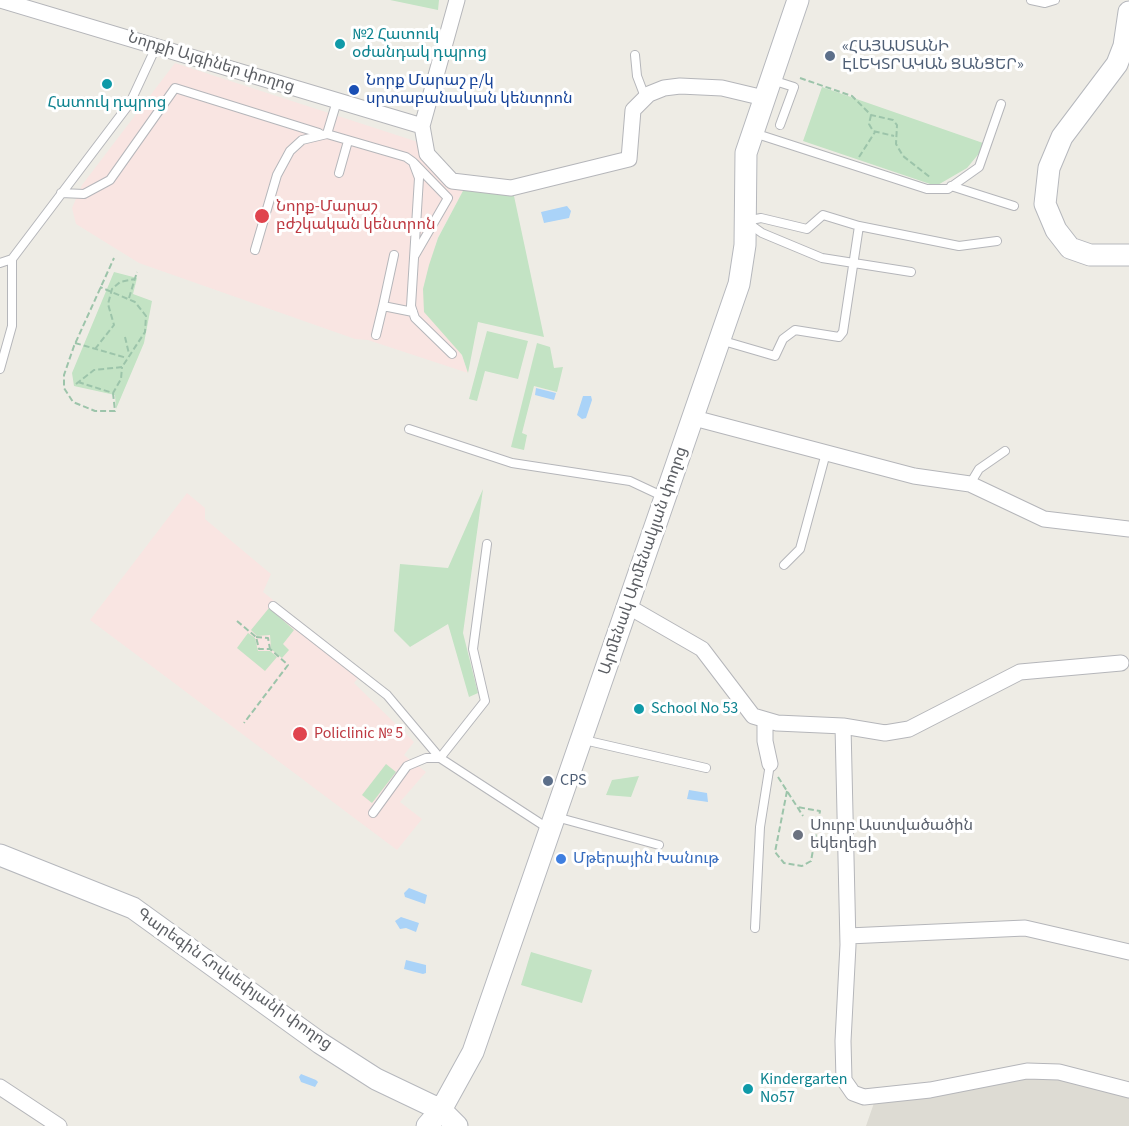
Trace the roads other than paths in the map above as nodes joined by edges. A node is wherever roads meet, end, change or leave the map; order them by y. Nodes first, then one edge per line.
1 (0, 0) edge
2 (457, 0) edge
3 (798, 0) edge
4 (1031, 0) edge
5 (1055, 0) edge
6 (1129, 12) edge
7 (156, 47) junction
8 (635, 55) dead end
9 (769, 82) junction
10 (645, 97) junction
11 (337, 101) junction
12 (1001, 104) dead end
13 (780, 125) dead end
14 (422, 126) junction
15 (753, 133) junction
16 (325, 134) junction
17 (348, 141) junction
18 (413, 162) junction
19 (339, 173) dead end
20 (951, 186) junction
21 (62, 192) junction
22 (1014, 206) dead end
23 (745, 222) junction
24 (859, 226) junction
25 (997, 241) dead end
26 (255, 250) dead end
27 (394, 255) dead end
28 (1129, 255) edge
29 (414, 256) junction
30 (12, 259) junction
31 (853, 262) junction
32 (0, 263) edge
33 (911, 272) dead end
34 (383, 306) junction
35 (413, 312) junction
36 (376, 335) dead end
37 (719, 340) junction
38 (452, 354) dead end
39 (0, 369) edge
40 (694, 418) junction
41 (409, 429) dead end
42 (1005, 451) dead end
43 (826, 453) junction
44 (970, 484) junction
45 (666, 498) junction
46 (1129, 529) edge
47 (487, 544) dead end
48 (784, 565) dead end
49 (273, 606) dead end
50 (629, 607) junction
51 (1121, 663) dead end
52 (765, 720) junction
53 (843, 726) junction
54 (582, 740) junction
55 (440, 758) junction
56 (770, 764) joint
57 (706, 768) dead end
58 (373, 813) dead end
59 (553, 823) junction
60 (659, 845) dead end
61 (0, 855) edge
62 (755, 928) dead end
63 (848, 936) junction
64 (1129, 952) edge
65 (0, 1087) edge
66 (1129, 1090) edge
67 (434, 1118) edge
68 (58, 1126) edge
69 (457, 1126) edge

1 - 7 street, Նորքի Այգիներ փողոց
2 - 14 street
3 - 9 main road, Արմենակ Արմենակյան փողոց
4 - 5 lane
6 - 28 main road
7 - 11 street, Նորքի Այգիներ փողոց
7 - 21 lane
8 - 10 lane
9 - 10 street
9 - 13 lane
9 - 15 main road, Արմենակ Արմենակյան փողոց
10 - 14 street
11 - 14 street, Նորքի Այգիներ փողոց
11 - 16 lane
12 - 20 lane
15 - 20 lane
15 - 23 main road, Արմենակ Արմենակյան փողոց
16 - 17 lane
16 - 21 lane
16 - 26 lane
17 - 18 lane
17 - 19 lane
18 - 29 lane
18 - 29 lane
20 - 22 lane
21 - 30 lane
23 - 24 lane
23 - 31 lane
23 - 37 main road, Արմենակ Արմենակյան փողոց
24 - 25 lane
24 - 31 lane
27 - 34 lane
29 - 35 lane
30 - 32 lane
30 - 39 lane
31 - 33 lane
31 - 37 lane
34 - 35 lane
34 - 36 lane
35 - 38 lane
37 - 40 main road, Արմենակ Արմենակյան փողոց
40 - 43 street
40 - 45 main road, Արմենակ Արմենակյան փողոց
41 - 45 lane
42 - 44 lane
43 - 44 street
43 - 48 lane
44 - 46 street
45 - 50 main road, Արմենակ Արմենակյան փողոց
47 - 55 lane
49 - 55 lane
50 - 52 street
50 - 54 main road, Արմենակ Արմենակյան փողոց
51 - 53 street
52 - 53 street
52 - 56 street
53 - 63 street
54 - 57 lane
54 - 59 main road, Արմենակ Արմենակյան փողոց
55 - 58 lane
55 - 59 lane
56 - 62 lane
59 - 60 lane
59 - 67 main road, Արմենակ Արմենակյան փողոց
61 - 67 main road, Գարեգին Հովսեփյանի փողոց
63 - 64 street
63 - 66 street
65 - 68 street
67 - 69 main road, Գարեգին Հովսեփյանի փողոց

